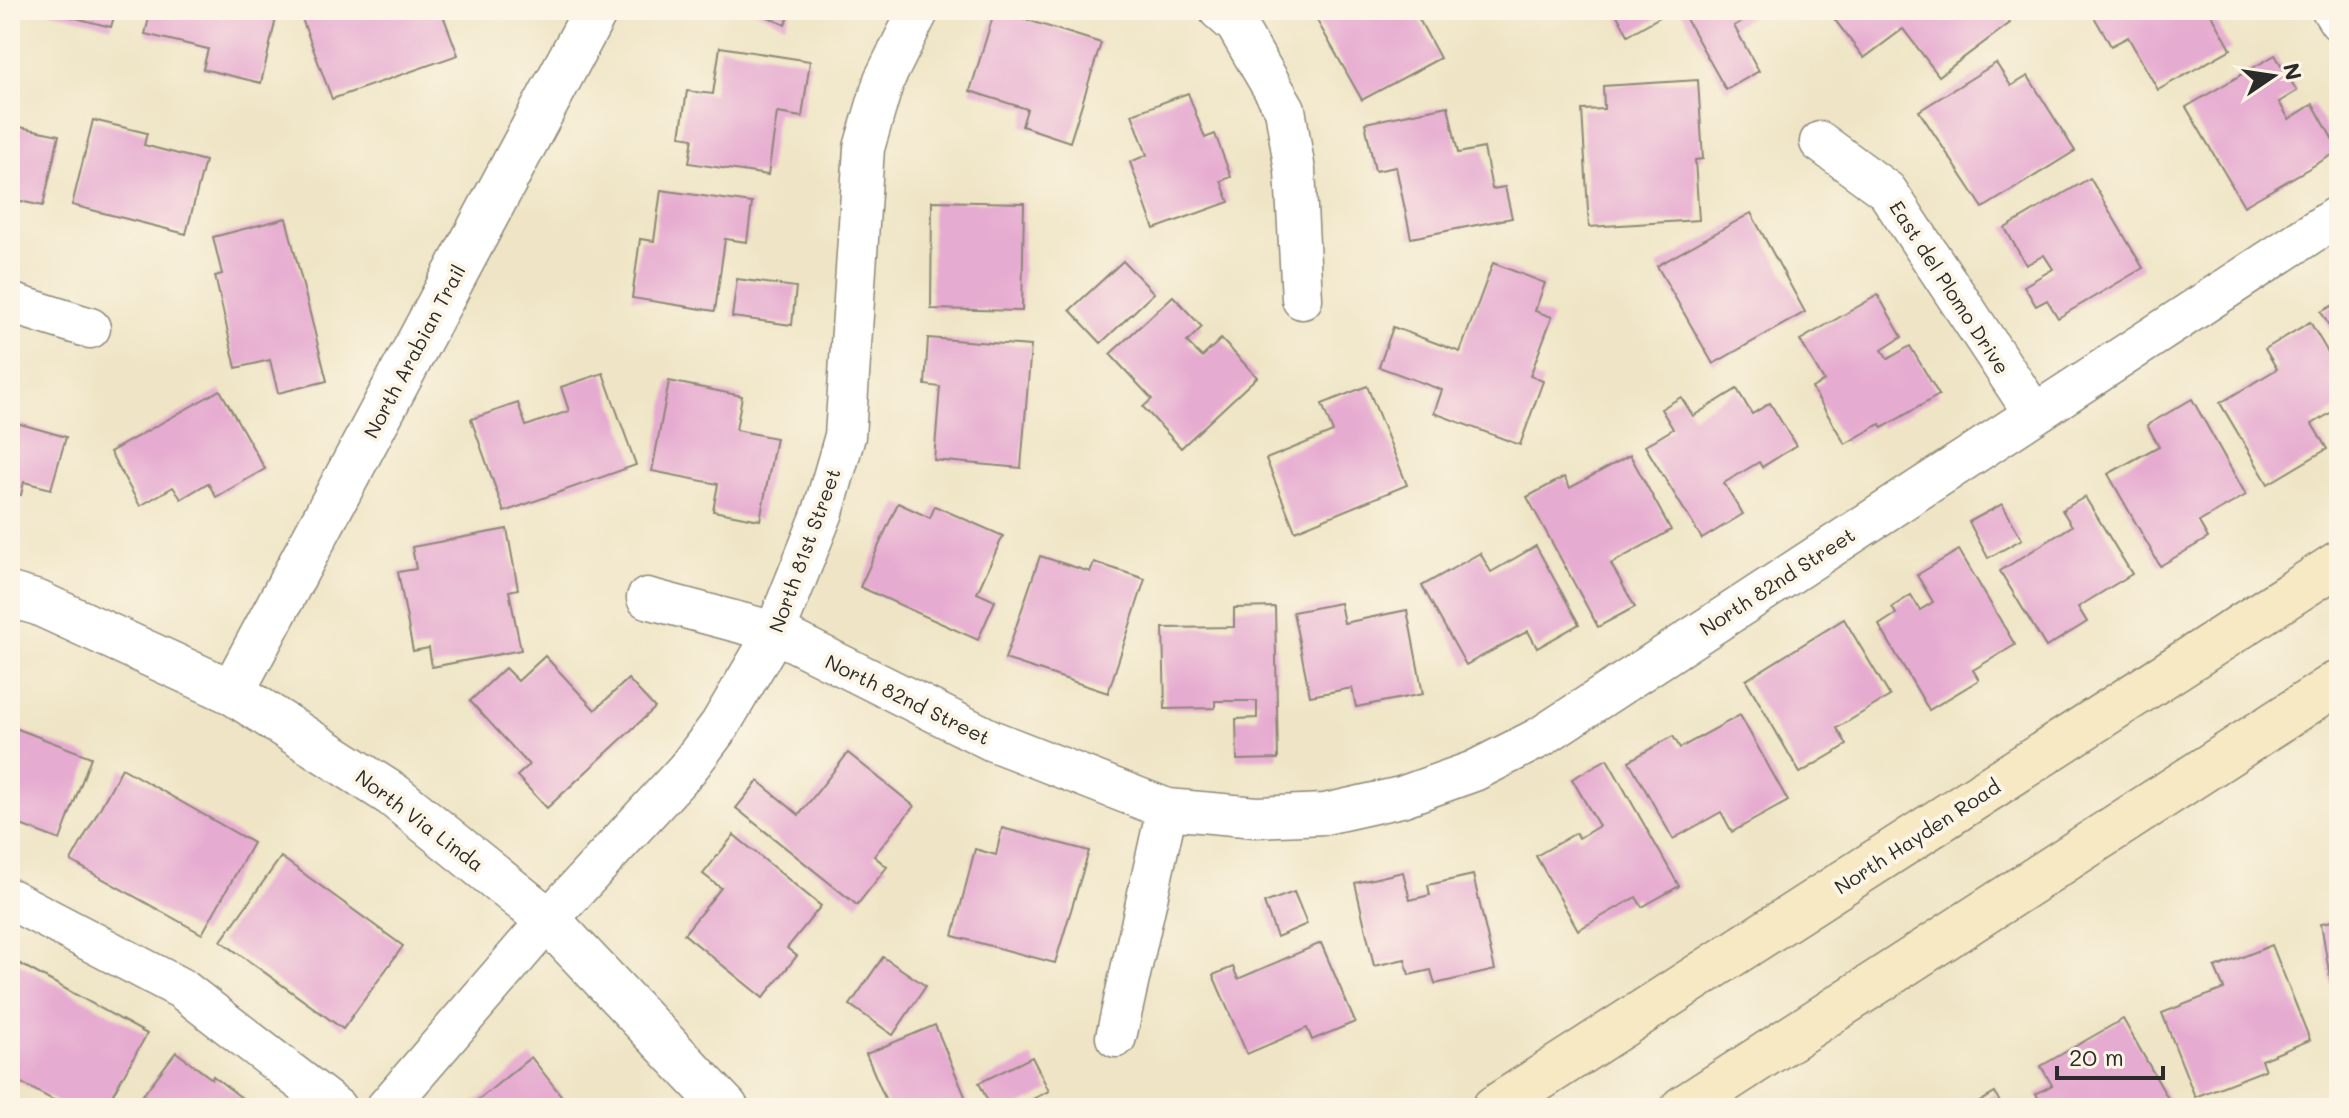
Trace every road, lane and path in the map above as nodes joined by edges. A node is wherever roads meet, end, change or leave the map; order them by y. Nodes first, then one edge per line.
1 (596, 10) edge
2 (919, 10) edge
3 (1219, 10) edge
4 (2332, 10) edge
5 (2339, 21) edge
6 (1820, 142) dead end
7 (2339, 215) edge
8 (1302, 299) dead end
9 (10, 303) edge
10 (90, 328) dead end
11 (2033, 412) junction
12 (2339, 563) edge
13 (10, 595) edge
14 (647, 598) dead end
15 (775, 632) junction
16 (2339, 682) edge
17 (232, 692) junction
18 (1167, 809) junction
19 (10, 899) edge
20 (548, 920) junction
21 (1116, 1037) dead end
22 (336, 1108) edge
23 (386, 1108) edge
24 (726, 1108) edge
25 (1494, 1108) edge
26 (1683, 1108) edge

1 - 17 street, North Arabian Trail
2 - 15 street, North 81st Street
3 - 8 street
4 - 5 street
6 - 11 street, East del Plomo Drive
7 - 11 street, North 82nd Street
9 - 10 street
11 - 18 street, North 82nd Street
12 - 25 main road, North Hayden Road
13 - 17 street, North Via Linda
14 - 15 street, North 82nd Street
15 - 18 street, North 82nd Street
15 - 20 street, North 81st Street
16 - 26 main road
17 - 20 street, North Via Linda
18 - 21 street
19 - 22 street
20 - 23 street, North 81st Street
20 - 24 street, North Via Linda

